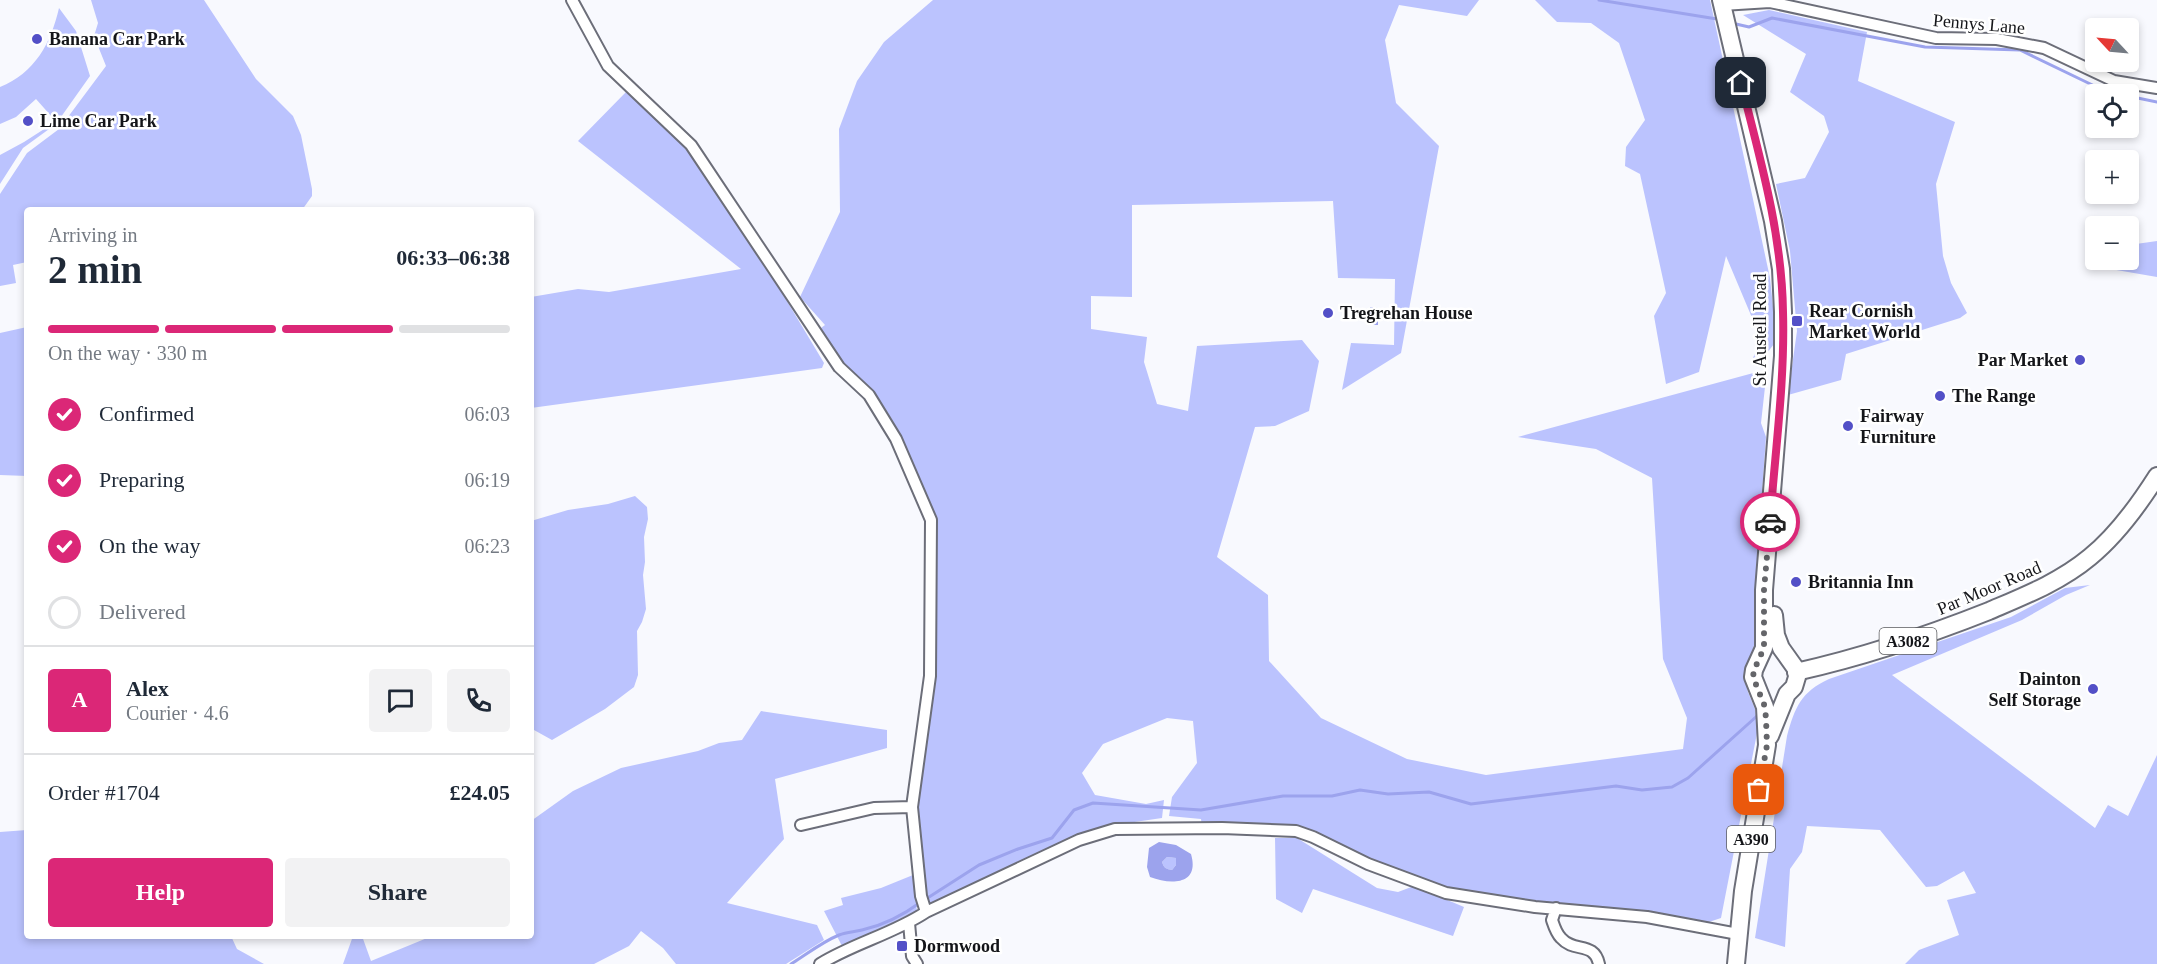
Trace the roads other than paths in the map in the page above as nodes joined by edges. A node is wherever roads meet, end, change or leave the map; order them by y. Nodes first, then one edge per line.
1 (572, 0) edge
2 (1722, 3) edge
3 (2157, 87) edge
4 (2157, 476) edge
5 (1767, 558) junction
6 (1757, 663) junction
7 (1793, 665) junction
8 (1760, 692) junction
9 (1787, 694) junction
10 (1767, 745) junction
11 (912, 807) junction
12 (801, 825) dead end
13 (923, 904) junction
14 (1556, 908) junction
15 (909, 923) junction
16 (1738, 934) junction
17 (820, 964) edge
18 (917, 964) edge
19 (1599, 964) edge
20 (1736, 964) edge

1 - 11 street
2 - 3 street, Pennys Lane
2 - 5 main road, St Austell Road
4 - 7 main road, Par Moor Road / A3082
5 - 6 main road
5 - 7 main road
6 - 7 main road
6 - 8 main road
7 - 9 main road
8 - 9 main road
8 - 10 main road
9 - 10 main road
10 - 16 main road, A390
11 - 12 street
11 - 13 street
13 - 14 street
13 - 15 street
14 - 16 street
14 - 19 street
15 - 17 street
15 - 18 street
16 - 20 main road, A390

